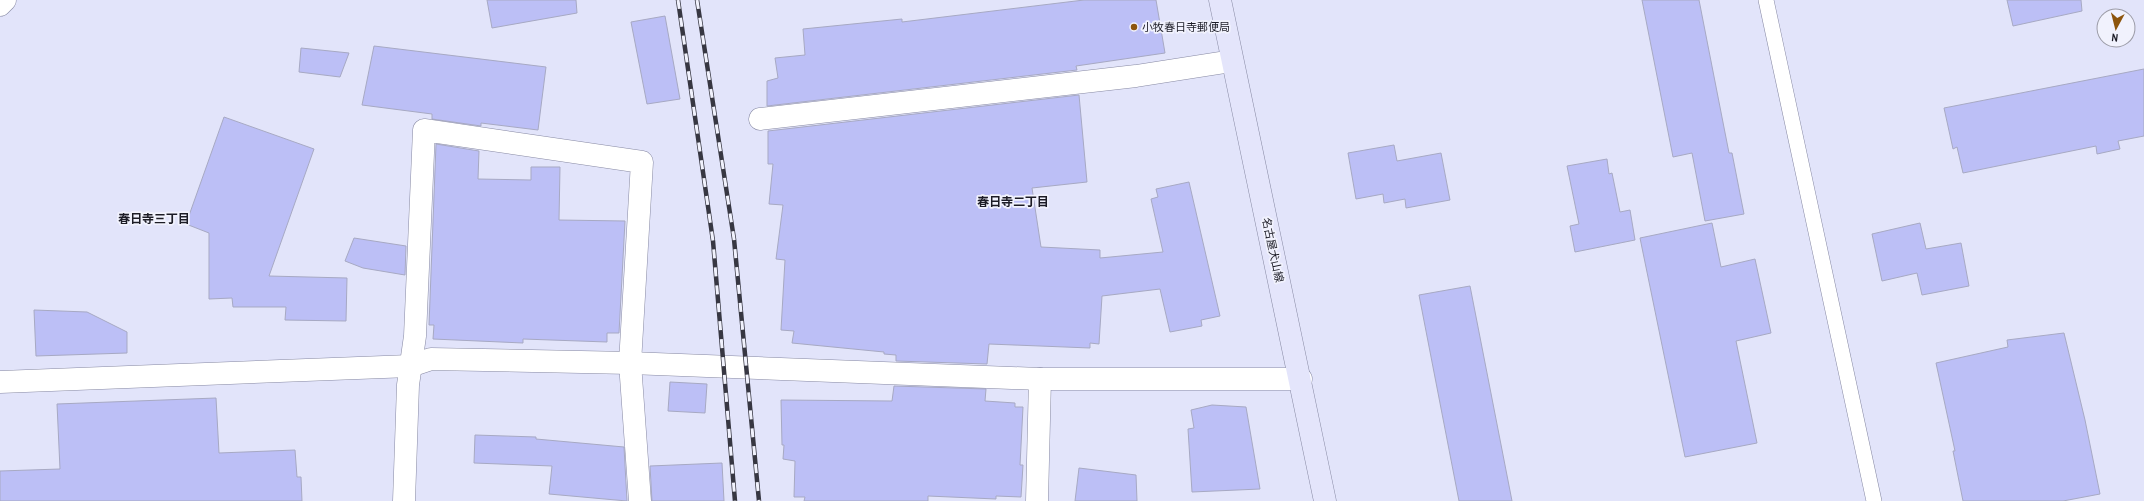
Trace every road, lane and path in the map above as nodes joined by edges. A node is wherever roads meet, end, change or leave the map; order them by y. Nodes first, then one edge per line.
1 (5, 0) edge
2 (1220, 0) edge
3 (1766, 0) edge
4 (0, 5) edge
5 (1232, 61) junction
6 (760, 119) dead end
7 (630, 363) junction
8 (410, 366) junction
9 (1040, 379) junction
10 (1301, 379) junction
11 (0, 382) edge
12 (404, 501) edge
13 (640, 501) edge
14 (1037, 501) edge
15 (1325, 501) edge
16 (1874, 501) edge

1 - 4 street
2 - 5 main road, 名古屋犬山線
3 - 16 lane
5 - 6 street
5 - 10 main road, 名古屋犬山線
7 - 8 street
7 - 8 street
7 - 9 street
7 - 13 street
8 - 11 street
8 - 12 street
9 - 10 street
9 - 14 street
10 - 15 main road, 名古屋犬山線

